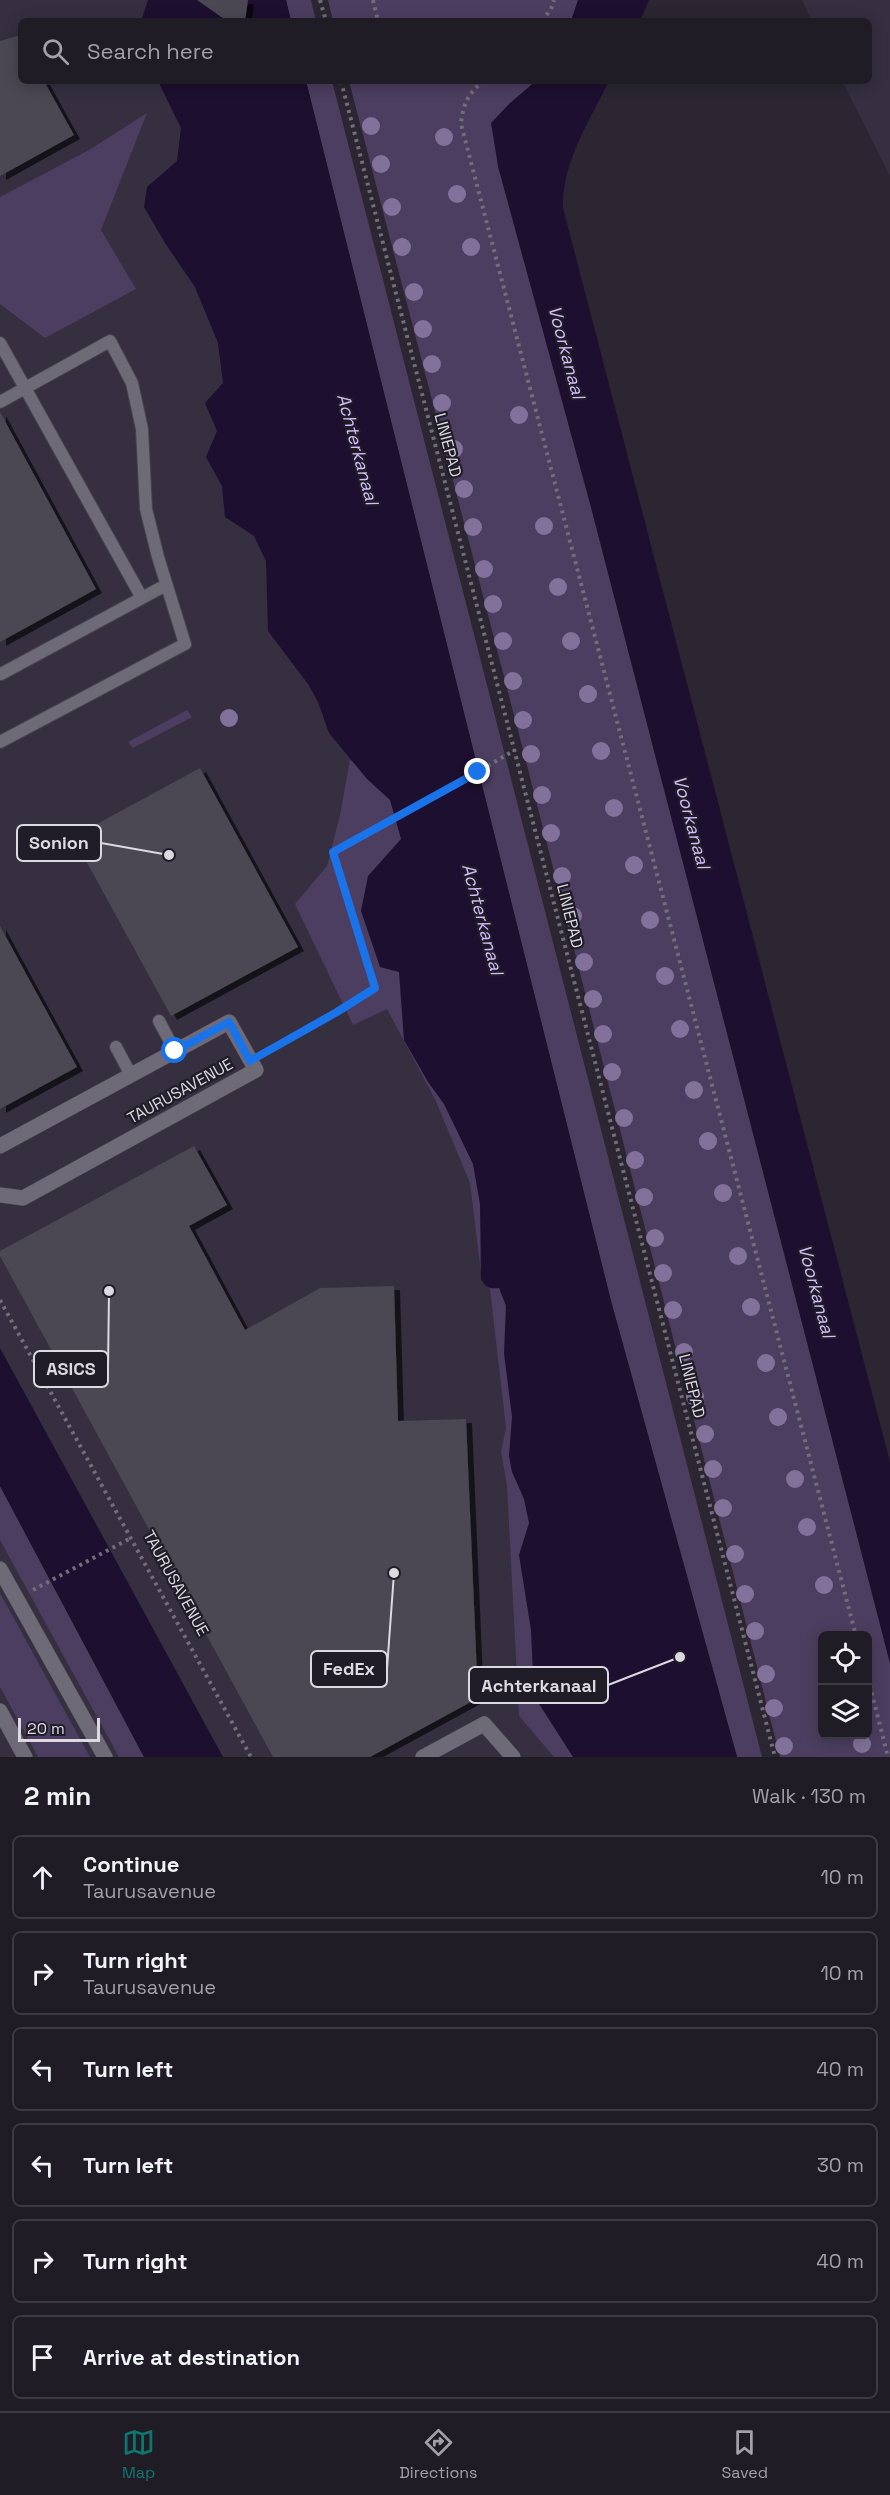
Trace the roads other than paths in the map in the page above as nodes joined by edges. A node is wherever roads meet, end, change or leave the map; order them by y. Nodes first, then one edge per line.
1 (0, 343) edge
2 (26, 387) junction
3 (0, 402) edge
4 (166, 585) junction
5 (142, 598) junction
6 (1, 674) edge
7 (0, 742) edge
8 (159, 1021) dead end
9 (116, 1047) dead end
10 (175, 1051) junction
11 (131, 1075) junction
12 (0, 1146) edge
13 (0, 1195) edge
14 (0, 1569) edge
15 (0, 1711) edge
16 (25, 1757) edge
17 (105, 1757) edge
18 (423, 1757) edge
19 (513, 1757) edge

1 - 2 lane
2 - 3 lane
2 - 4 lane
2 - 5 lane
4 - 5 lane
4 - 7 lane
5 - 6 lane
8 - 10 lane
9 - 11 lane
10 - 11 street, TAURUSAVENUE
10 - 13 street, TAURUSAVENUE
11 - 12 street, TAURUSAVENUE
14 - 17 street
15 - 16 street
18 - 19 street

